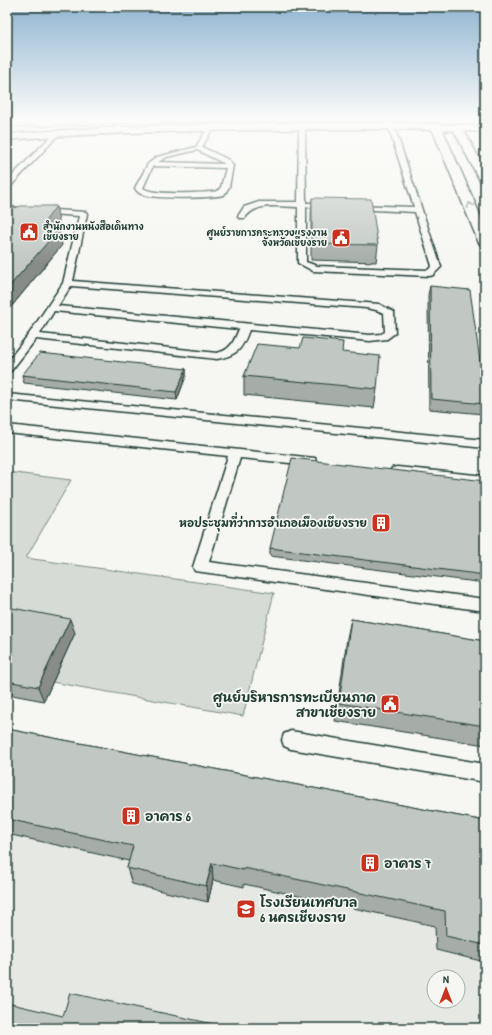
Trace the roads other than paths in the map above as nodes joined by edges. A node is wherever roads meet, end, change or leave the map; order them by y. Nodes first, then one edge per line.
1 (23, 167) edge
2 (149, 167) edge
3 (230, 167) edge
4 (302, 167) edge
5 (404, 167) edge
6 (454, 167) edge
7 (479, 167) edge
8 (485, 179) edge
9 (7, 184) edge
10 (302, 204) junction
11 (318, 205) edge
12 (341, 206) edge
13 (7, 209) edge
14 (418, 210) junction
15 (242, 216) dead end
16 (485, 241) edge
17 (68, 283) junction
18 (52, 308) junction
19 (245, 327) junction
20 (33, 336) junction
21 (7, 369) edge
22 (7, 396) edge
23 (7, 429) edge
24 (485, 444) edge
25 (235, 453) junction
26 (321, 462) edge
27 (384, 469) edge
28 (485, 480) edge
29 (485, 605) edge
30 (291, 740) dead end
31 (485, 773) edge

1 - 9 lane
2 - 3 lane
4 - 10 lane
5 - 14 lane
16 -> 6 street
7 - 8 street
10 - 11 lane
10 - 14 lane
10 - 15 lane
12 - 14 lane
13 - 17 lane
17 - 18 lane
17 - 19 lane
18 - 19 lane
18 - 20 lane
19 - 20 lane
20 - 21 lane
22 - 24 lane
23 - 25 lane
25 - 26 lane
25 - 29 lane
27 - 28 lane
30 - 31 lane

